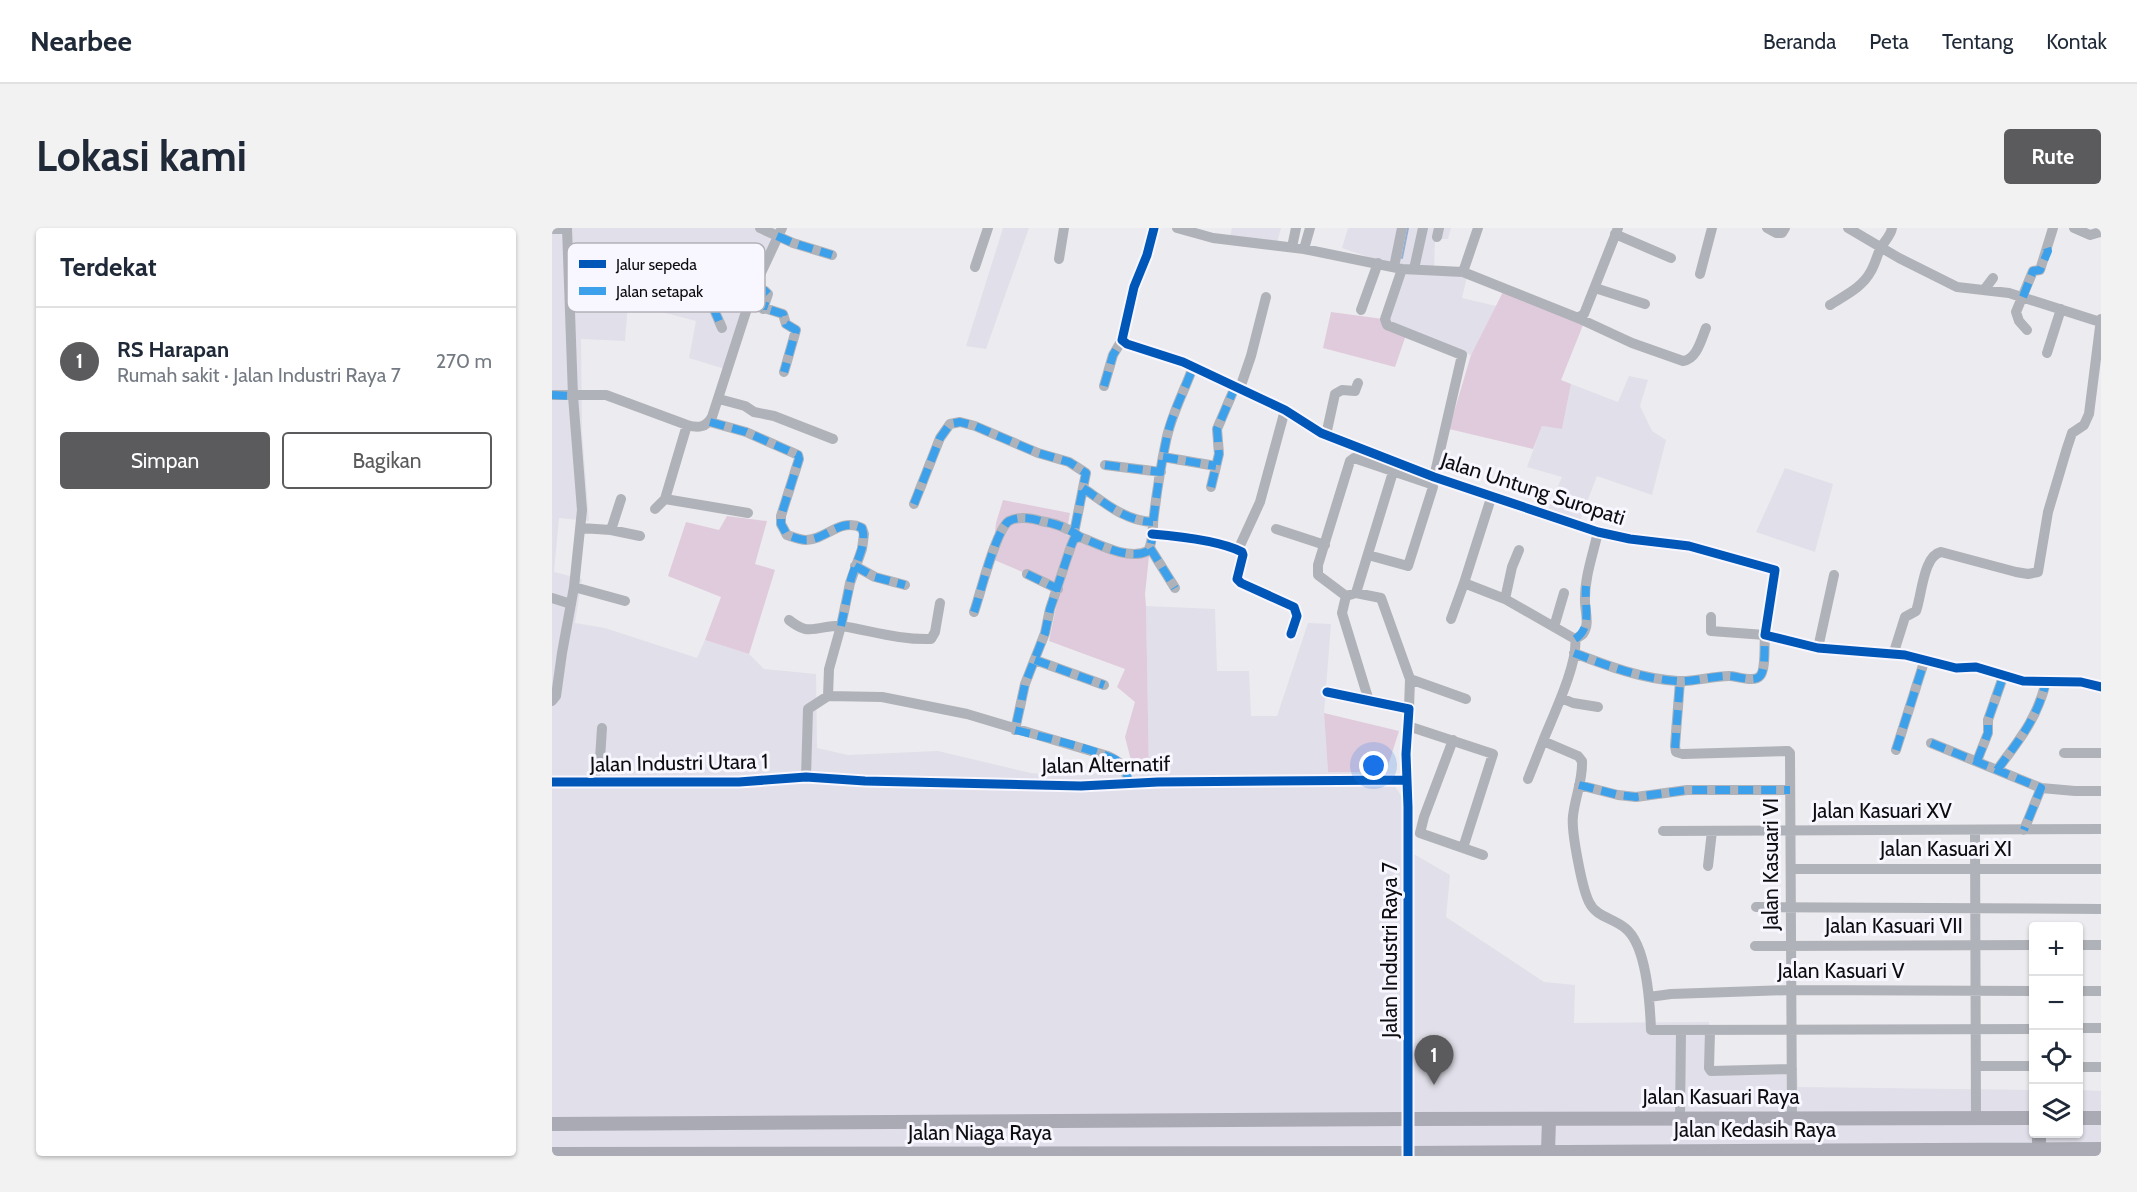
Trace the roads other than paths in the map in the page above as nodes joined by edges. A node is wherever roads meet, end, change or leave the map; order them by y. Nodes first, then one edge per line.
1 (760, 228) edge
2 (988, 228) edge
3 (1064, 228) edge
4 (1154, 228) edge
5 (1177, 228) edge
6 (1296, 228) edge
7 (1310, 228) edge
8 (1402, 228) edge
9 (1423, 228) edge
10 (1478, 228) edge
11 (1713, 228) edge
12 (1767, 228) edge
13 (1785, 228) edge
14 (1848, 228) edge
15 (1892, 228) edge
16 (2053, 228) edge
17 (2074, 228) edge
18 (567, 229) edge
19 (552, 230) edge
20 (1616, 231) edge
21 (2101, 231) edge
22 (779, 232) edge
23 (1881, 246) junction
24 (1292, 247) junction
25 (1304, 249) junction
26 (831, 255) dead end
27 (1671, 258) dead end
28 (1059, 259) dead end
29 (1378, 263) junction
30 (765, 264) edge
31 (975, 267) dead end
32 (1398, 268) junction
33 (1414, 269) junction
34 (1463, 272) junction
35 (1700, 274) dead end
36 (1993, 278) dead end
37 (1596, 288) junction
38 (1984, 290) junction
39 (1266, 297) dead end
40 (2023, 297) junction
41 (1645, 304) dead end
42 (1830, 305) dead end
43 (2061, 309) junction
44 (765, 310) edge
45 (1361, 310) dead end
46 (570, 312) edge
47 (715, 312) edge
48 (746, 312) edge
49 (1578, 318) junction
50 (2100, 321) edge
51 (722, 328) dead end
52 (1706, 328) dead end
53 (2027, 330) dead end
54 (1122, 340) junction
55 (2047, 353) dead end
56 (1193, 367) junction
57 (784, 372) dead end
58 (1358, 383) dead end
59 (1104, 386) dead end
60 (1238, 388) junction
61 (552, 395) edge
62 (573, 396) junction
63 (2096, 398) edge
64 (719, 399) junction
65 (1285, 410) junction
66 (710, 422) junction
67 (687, 425) junction
68 (1326, 435) junction
69 (832, 439) dead end
70 (1163, 457) junction
71 (1105, 465) dead end
72 (1216, 466) junction
73 (1161, 472) junction
74 (1393, 472) junction
75 (1434, 477) junction
76 (1211, 487) dead end
77 (1083, 488) junction
78 (1492, 495) junction
79 (621, 499) dead end
80 (665, 499) junction
81 (914, 504) dead end
82 (655, 510) dead end
83 (748, 513) dead end
84 (1153, 522) junction
85 (581, 528) junction
86 (1276, 529) dead end
87 (611, 530) junction
88 (1598, 532) junction
89 (1152, 534) junction
90 (1077, 535) junction
91 (640, 536) dead end
92 (1325, 545) junction
93 (1150, 548) junction
94 (1238, 550) junction
95 (1519, 550) dead end
96 (1368, 555) junction
97 (855, 566) junction
98 (1027, 574) dead end
99 (1834, 575) dead end
100 (1464, 583) junction
101 (905, 585) dead end
102 (574, 587) junction
103 (1175, 588) dead end
104 (1058, 589) junction
105 (1564, 593) dead end
106 (1351, 595) junction
107 (552, 598) edge
108 (1504, 599) junction
109 (625, 602) dead end
110 (572, 603) junction
111 (939, 603) dead end
112 (974, 612) dead end
113 (1711, 617) dead end
114 (1451, 619) dead end
115 (789, 620) dead end
116 (841, 626) junction
117 (1554, 627) junction
118 (1291, 634) dead end
119 (1765, 635) junction
120 (1575, 639) junction
121 (1818, 648) junction
122 (1574, 653) junction
123 (557, 655) edge
124 (1893, 655) junction
125 (1925, 659) junction
126 (1035, 660) junction
127 (2003, 677) junction
128 (1410, 679) junction
129 (1680, 681) junction
130 (2046, 682) junction
131 (1104, 685) dead end
132 (2101, 687) edge
133 (1326, 692) dead end
134 (828, 696) junction
135 (1561, 698) junction
136 (1466, 699) dead end
137 (552, 700) edge
138 (1369, 701) junction
139 (1598, 707) dead end
140 (1409, 709) junction
141 (1408, 726) junction
142 (602, 728) dead end
143 (1015, 730) junction
144 (1453, 740) junction
145 (1543, 741) junction
146 (1931, 743) dead end
147 (1896, 750) dead end
148 (2064, 753) dead end
149 (2101, 753) edge
150 (1977, 761) junction
151 (1997, 770) junction
152 (806, 777) junction
153 (1528, 779) dead end
154 (1407, 780) junction
155 (552, 782) edge
156 (594, 782) junction
157 (1128, 783) junction
158 (1579, 785) junction
159 (2041, 788) junction
160 (1790, 790) junction
161 (2101, 791) edge
162 (1975, 830) junction
163 (2024, 830) junction
164 (2101, 830) edge
165 (1663, 831) dead end
166 (1712, 831) junction
167 (1790, 831) junction
168 (1462, 848) junction
169 (1483, 855) dead end
170 (1707, 866) dead end
171 (1975, 868) junction
172 (2101, 868) edge
173 (1791, 869) junction
174 (1756, 907) dead end
175 (1791, 907) junction
176 (1975, 908) junction
177 (2101, 909) edge
178 (1975, 945) junction
179 (2029, 945) edge
180 (2083, 945) edge
181 (2101, 945) edge
182 (1755, 946) dead end
183 (1791, 946) junction
184 (1791, 990) junction
185 (1976, 991) junction
186 (2029, 991) edge
187 (2083, 991) edge
188 (2101, 991) edge
189 (1649, 997) junction
190 (2083, 1028) edge
191 (2101, 1028) edge
192 (1976, 1029) junction
193 (2029, 1029) edge
194 (1681, 1030) junction
195 (1791, 1030) junction
196 (1710, 1031) junction
197 (1976, 1066) junction
198 (2029, 1066) edge
199 (2083, 1067) edge
200 (2101, 1067) edge
201 (1792, 1070) junction
202 (1680, 1118) junction
203 (1792, 1118) junction
204 (1976, 1118) junction
205 (2029, 1118) edge
206 (2083, 1118) edge
207 (2101, 1118) edge
208 (1408, 1119) junction
209 (1549, 1119) junction
210 (552, 1124) edge
211 (2039, 1138) edge
212 (2039, 1149) junction
213 (2101, 1149) edge
214 (1548, 1152) junction
215 (1791, 1153) edge
216 (1975, 1153) edge
217 (552, 1154) edge
218 (1408, 1154) edge
219 (1604, 1154) edge

1 - 22 street
2 - 31 street
3 - 28 street
4 - 54 street
5 - 24 street
6 - 24 street
7 - 25 street
8 - 32 street
9 - 33 street
10 - 34 street
11 - 35 street
12 - 13 street
14 - 23 street
15 - 23 street
16 - 40 street
17 - 21 street
18 - 19 street
20 - 27 street
20 - 37 street
22 - 26 street
22 - 30 street
23 - 38 street
23 - 42 street
24 - 25 street
25 - 29 street
29 - 32 street
29 - 45 street
32 - 33 street
32 - 75 street
33 - 34 street
34 - 49 street
36 - 38 street
37 - 41 street
37 - 49 street
38 - 40 street
39 - 60 street
40 - 43 street
40 - 53 street
43 - 50 street
43 - 55 street
44 - 57 street
46 - 62 street
47 - 51 street
48 - 64 street
49 - 52 street
50 - 63 street
54 - 56 street, Jalan Untung Suropati
54 - 59 street
56 - 60 street, Jalan Untung Suropati
56 - 70 street
58 - 68 street
60 - 65 street, Jalan Untung Suropati
60 - 72 street
61 - 62 street
62 - 67 street
62 - 85 street
63 - 124 street
64 - 66 street
64 - 69 street
65 - 68 street, Jalan Untung Suropati
65 - 94 street
66 - 67 street
66 - 97 street
67 - 80 street
68 - 75 street, Jalan Untung Suropati
70 - 72 street
70 - 73 street
71 - 73 street
72 - 76 street
73 - 84 street
74 - 92 street
74 - 96 street
74 - 96 street
75 - 78 street, Jalan Untung Suropati
77 - 81 street
77 - 84 street
77 - 90 street
78 - 88 street, Jalan Untung Suropati
78 - 100 street
79 - 87 street
80 - 82 street
80 - 83 street
84 - 89 street
85 - 87 street
85 - 102 street
86 - 92 street
87 - 91 street
88 - 119 street, Jalan Untung Suropati
88 - 120 street
89 - 93 street
89 - 94 street
90 - 93 street
90 - 104 street
90 - 112 street
92 - 106 street
93 - 103 street
94 - 118 street
95 - 108 street
96 - 106 street
97 - 101 street
97 - 116 street
98 - 104 street
99 - 121 street
100 - 108 street
100 - 114 street
102 - 109 street
102 - 110 street
104 - 126 street
105 - 117 street
106 - 128 street
106 - 138 street
107 - 110 street
108 - 117 street
110 - 123 street
111 - 116 street
113 - 119 street
115 - 116 street
116 - 134 street
117 - 120 street
119 - 121 street
119 - 129 street
120 - 122 street
121 - 124 street
122 - 129 street
122 - 135 street
123 - 137 street
124 - 125 street
125 - 127 street
125 - 147 street
126 - 131 street
126 - 143 street
127 - 130 street
127 - 150 street
128 - 136 street
128 - 140 street, Jalan Industri Raya 7
129 - 160 street, Jalan Kasuari VI
130 - 132 street
130 - 151 street
133 - 138 street
134 - 143 street
134 - 152 street
135 - 139 street
135 - 145 street
138 - 140 street
140 - 141 street, Jalan Industri Raya 7
141 - 144 street
141 - 154 street, Jalan Industri Raya 7
142 - 156 street
143 - 157 street
144 - 168 street
144 - 168 street
145 - 153 street
145 - 158 street
146 - 150 street
148 - 149 street
150 - 151 street
151 - 159 street
152 - 156 street, Jalan Industri Utara 1
152 - 157 street, Jalan Alternatif
154 - 157 street, Jalan Alternatif
154 - 208 street, Jalan Industri Raya 7
155 - 156 street, Jalan Industri Utara 1
158 - 160 street
158 - 189 street
159 - 161 street
159 - 163 street
160 - 167 street, Jalan Kasuari VI
162 - 163 street, Jalan Kasuari XV
162 - 167 street, Jalan Kasuari XV
162 - 171 street
163 - 164 street, Jalan Kasuari XV
165 - 166 street, Jalan Kasuari XV
166 - 167 street, Jalan Kasuari XV
166 - 170 street
167 - 173 street, Jalan Kasuari VI
168 - 169 street
171 - 172 street, Jalan Kasuari XI
171 - 173 street, Jalan Kasuari XI
171 - 176 street
173 - 175 street, Jalan Kasuari VI
174 - 175 street
175 - 176 street
175 - 183 street, Jalan Kasuari VI
176 - 177 street
176 - 178 street
178 - 179 street, Jalan Kasuari VII
178 - 183 street, Jalan Kasuari VII
178 - 185 street
180 - 181 street
182 - 183 street, Jalan Kasuari VII
183 - 184 street, Jalan Kasuari VI
184 - 185 street, Jalan Kasuari V
184 - 189 street, Jalan Kasuari V
184 - 195 street, Jalan Kasuari VI
185 - 186 street, Jalan Kasuari V
185 - 192 street
187 - 188 street
189 - 194 street
190 - 191 street
192 - 193 street
192 - 195 street
192 - 197 street
194 - 196 street
194 - 202 street
195 - 196 street
195 - 201 street, Jalan Kasuari VI
196 - 201 street
197 - 198 street
197 - 204 street
199 - 200 street
201 - 203 street, Jalan Kasuari VI
202 - 203 main road, Jalan Kasuari Raya
202 - 209 main road, Jalan Kasuari Raya
203 - 204 main road, Jalan Kasuari Raya
204 - 205 main road, Jalan Kasuari Raya
206 - 207 main road
208 - 209 main road, Jalan Kasuari Raya
208 - 210 main road, Jalan Niaga Raya
208 - 218 street, Jalan Industri Raya 7
209 - 214 main road
211 - 212 main road
212 - 213 main road, Jalan Kedasih Raya
212 - 216 main road, Jalan Kedasih Raya
214 - 218 main road, Jalan Kedasih Raya
214 - 219 main road, Jalan Kedasih Raya
215 - 216 main road, Jalan Kedasih Raya
215 - 219 main road, Jalan Kedasih Raya
217 - 218 main road, Jalan Niaga Raya

